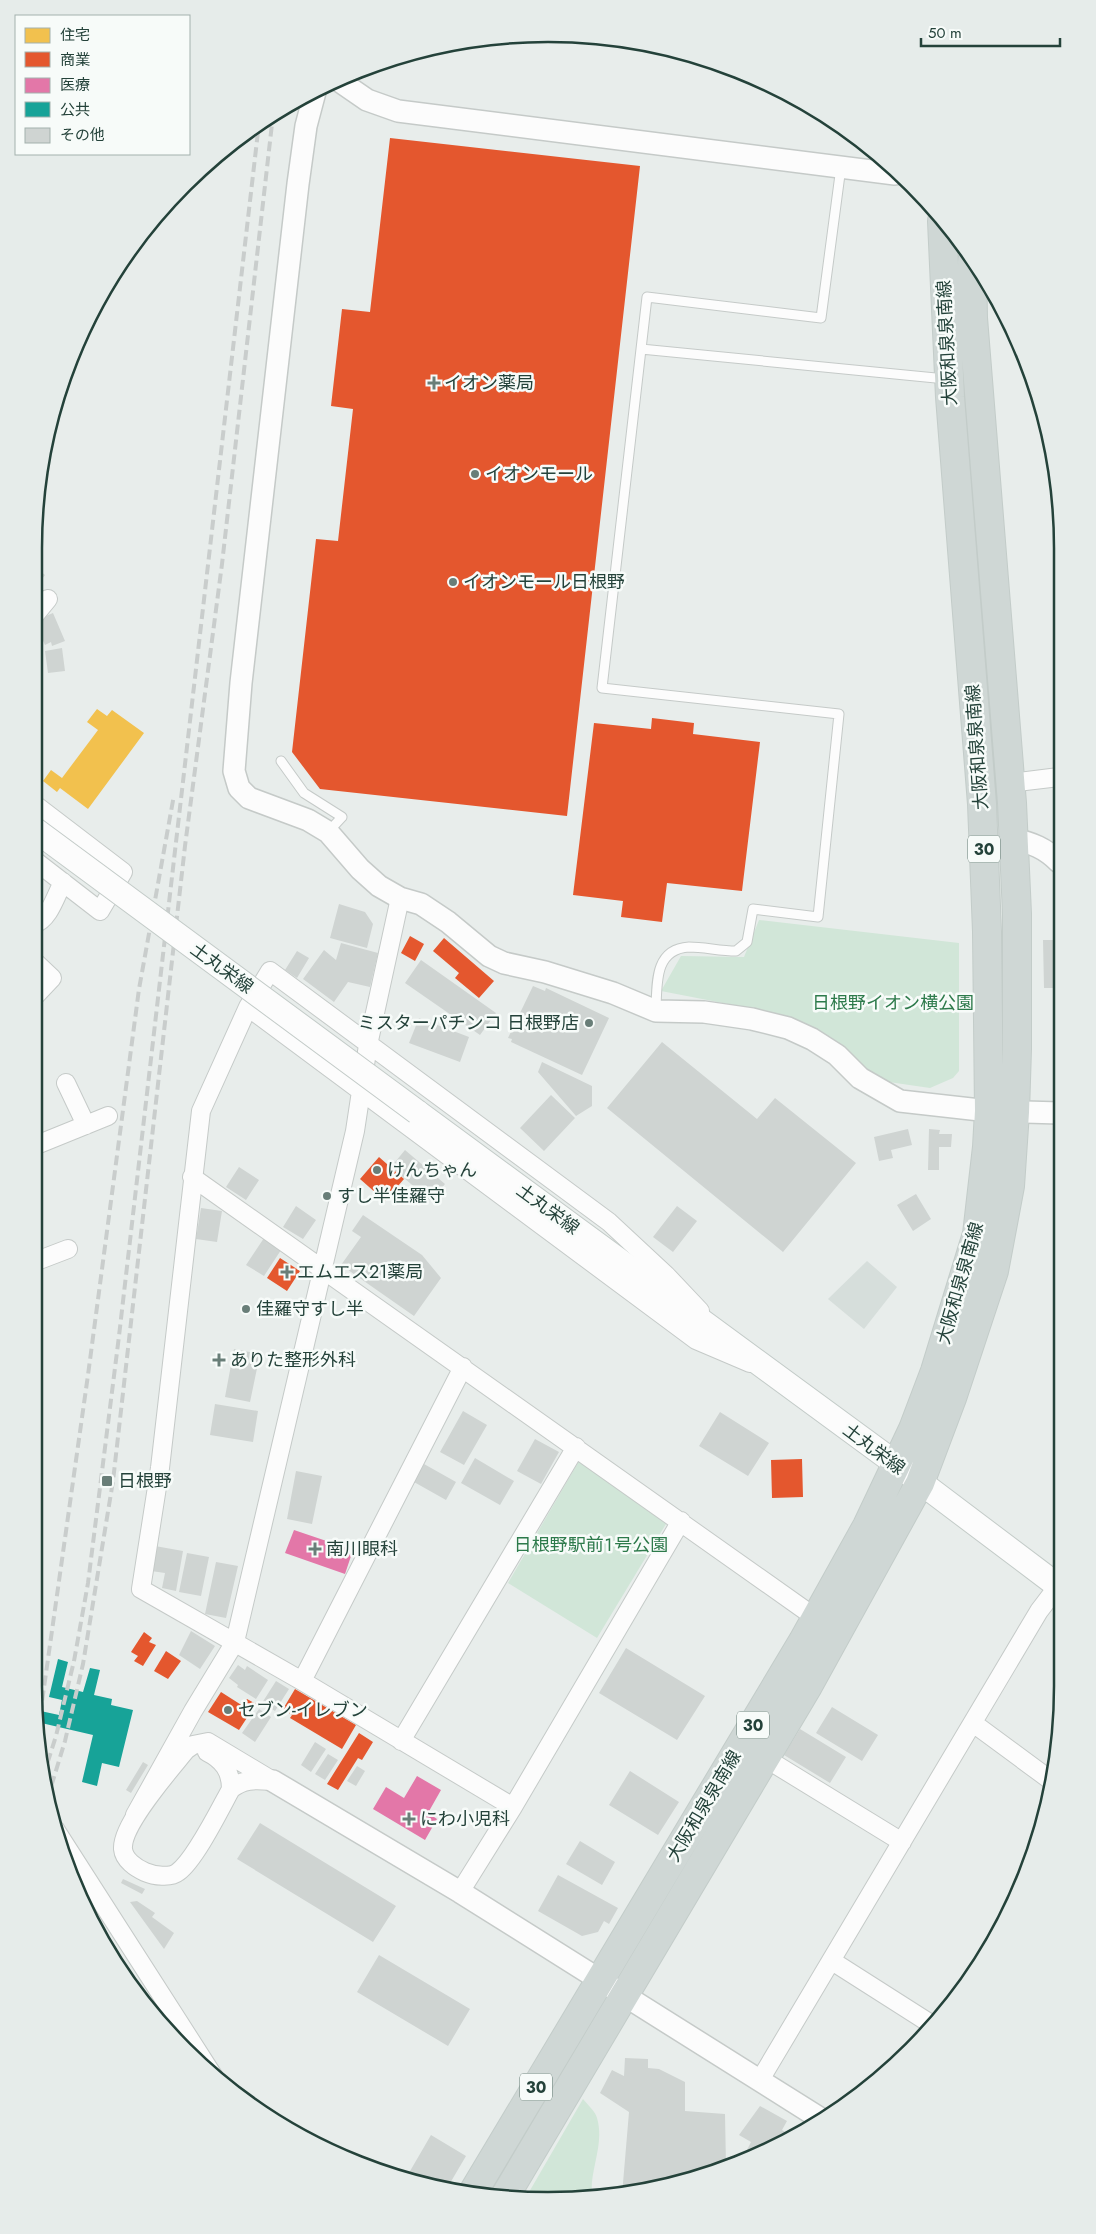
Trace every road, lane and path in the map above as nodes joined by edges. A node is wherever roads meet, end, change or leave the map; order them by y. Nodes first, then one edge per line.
1 (346, 85) edge
2 (313, 101) edge
3 (841, 167) junction
4 (886, 173) edge
5 (942, 232) edge
6 (972, 274) edge
7 (641, 349) junction
8 (949, 379) junction
9 (48, 598) dead end
10 (42, 606) edge
11 (281, 761) dead end
12 (1054, 778) edge
13 (1010, 783) junction
14 (42, 810) edge
15 (328, 832) junction
16 (42, 835) edge
17 (1013, 840) junction
18 (1054, 856) edge
19 (42, 866) edge
20 (63, 882) junction
21 (400, 898) junction
22 (42, 918) edge
23 (42, 969) edge
24 (42, 989) edge
25 (248, 1007) junction
26 (656, 1011) junction
27 (368, 1045) junction
28 (66, 1083) dead end
29 (361, 1091) junction
30 (1002, 1112) junction
31 (1054, 1113) edge
32 (108, 1116) dead end
33 (86, 1125) junction
34 (42, 1143) edge
35 (192, 1177) junction
36 (68, 1249) dead end
37 (42, 1259) edge
38 (323, 1268) junction
39 (732, 1344) junction
40 (463, 1367) junction
41 (767, 1370) junction
42 (576, 1447) junction
43 (895, 1463) junction
44 (920, 1483) junction
45 (681, 1521) junction
46 (1054, 1583) edge
47 (1054, 1594) edge
48 (816, 1618) junction
49 (235, 1642) junction
50 (302, 1681) junction
51 (973, 1723) junction
52 (401, 1741) junction
53 (193, 1745) junction
54 (765, 1758) junction
55 (1045, 1776) edge
56 (273, 1781) junction
57 (231, 1789) junction
58 (513, 1807) junction
59 (135, 1815) junction
60 (902, 1842) junction
61 (72, 1855) edge
62 (460, 1892) junction
63 (832, 1960) junction
64 (600, 1981) junction
65 (623, 1996) junction
66 (926, 2021) edge
67 (196, 2047) edge
68 (760, 2080) junction
69 (815, 2115) edge
70 (477, 2186) edge
71 (509, 2189) edge

1 - 3 street
2 - 15 street
3 - 4 street
3 - 7 lane
5 - 8 main road, 大阪和泉泉南線 / 30
6 - 13 main road, 大阪和泉泉南線 / 30
7 - 8 lane
7 - 26 lane
8 - 30 main road, 大阪和泉泉南線 / 30
9 - 10 street
11 - 15 lane
12 - 13 street
13 - 17 main road, 大阪和泉泉南線 / 30
14 - 20 street
15 - 21 street
16 - 39 main road, 土丸栄線, bridge
17 - 18 street
17 - 30 main road, 大阪和泉泉南線 / 30
19 - 20 street
20 - 22 street
21 - 26 street
21 - 27 street
23 - 24 street
25 - 27 street
25 - 29 street
25 - 35 street
26 - 30 street
27 - 29 street
27 - 39 street
28 - 33 street
29 - 38 street
29 - 41 street
30 - 31 street
30 - 43 main road, 大阪和泉泉南線 / 30
30 - 44 main road, 大阪和泉泉南線 / 30
32 - 33 street
33 - 34 street
35 - 38 street
35 - 49 street
36 - 37 street
38 - 40 street
38 - 49 street
39 - 41 main road, 土丸栄線
40 - 42 street
40 - 50 street
41 - 43 main road, 土丸栄線
42 - 45 street
42 - 52 street
43 - 44 main road, 土丸栄線
43 - 48 main road, 大阪和泉泉南線 / 30
44 - 46 main road, 土丸栄線
44 - 54 main road, 大阪和泉泉南線 / 30
45 - 48 street
45 - 58 street
47 - 51 street
48 - 64 main road, 大阪和泉泉南線 / 30
49 - 50 street
49 - 59 street
50 - 52 street
51 - 55 street
51 - 60 street
52 - 58 street
53 - 56 street
53 - 57 street
53 - 59 street
54 - 60 street
54 - 65 main road, 大阪和泉泉南線 / 30
56 - 57 street
56 - 62 street
57 - 59 street
58 - 62 street
60 - 63 street
61 - 67 street
62 - 64 street
63 - 66 street
63 - 68 street
64 - 65 street
64 - 70 main road, 大阪和泉泉南線 / 30
65 - 68 street
65 - 71 main road, 大阪和泉泉南線 / 30
68 - 69 street

